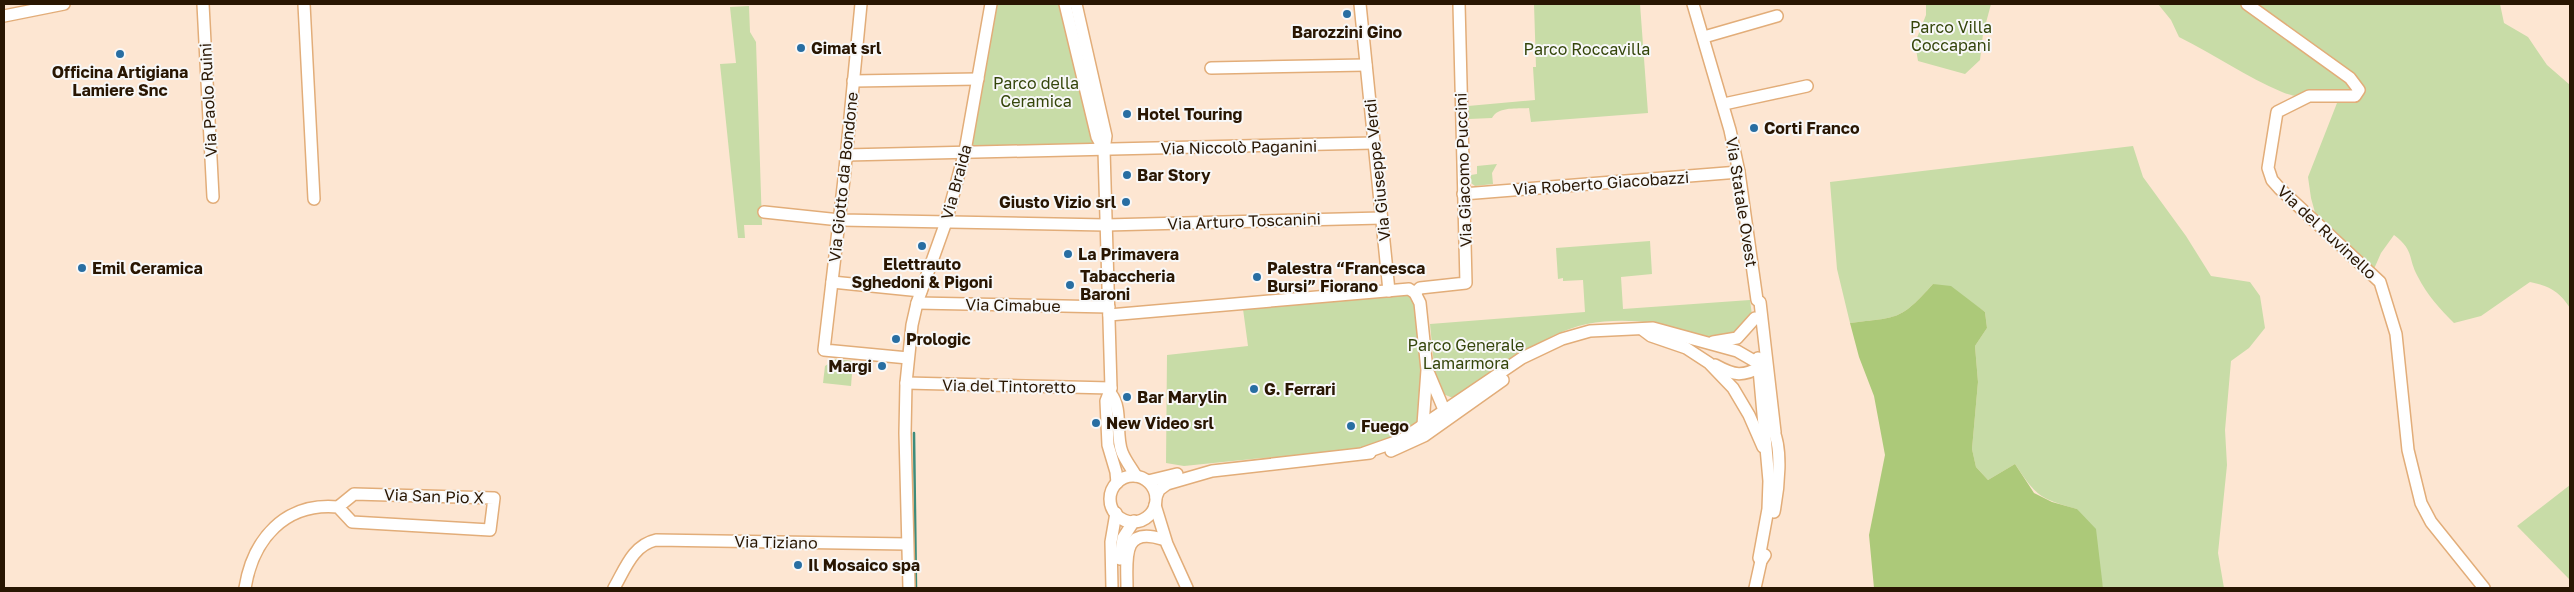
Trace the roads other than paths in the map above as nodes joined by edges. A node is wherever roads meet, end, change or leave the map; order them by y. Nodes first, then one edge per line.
1 (64, 4) edge
2 (203, 4) edge
3 (304, 4) edge
4 (861, 4) edge
5 (991, 4) edge
6 (1065, 4) edge
7 (1076, 4) edge
8 (1360, 4) edge
9 (1458, 4) edge
10 (1693, 4) edge
11 (2247, 4) edge
12 (4, 16) edge
13 (1777, 16) dead end
14 (1704, 37) junction
15 (1366, 65) junction
16 (1211, 68) dead end
17 (978, 79) junction
18 (853, 81) junction
19 (1807, 86) dead end
20 (1724, 104) junction
21 (1374, 143) junction
22 (1104, 150) junction
23 (965, 151) junction
24 (846, 155) junction
25 (1739, 172) junction
26 (1464, 194) junction
27 (213, 197) dead end
28 (314, 200) dead end
29 (764, 212) dead end
30 (1382, 218) junction
31 (840, 220) junction
32 (946, 222) junction
33 (1106, 225) junction
34 (832, 282) junction
35 (921, 291) junction
36 (1389, 291) junction
37 (1415, 293) junction
38 (1757, 300) junction
39 (917, 303) junction
40 (1109, 311) junction
41 (1755, 318) junction
42 (1643, 330) junction
43 (1710, 342) junction
44 (1765, 349) junction
45 (1539, 350) junction
46 (908, 358) junction
47 (1709, 363) junction
48 (1760, 366) junction
49 (1427, 370) junction
50 (906, 383) junction
51 (1111, 391) junction
52 (1485, 394) junction
53 (1426, 400) junction
54 (1442, 416) junction
55 (1423, 426) junction
56 (1775, 432) junction
57 (1410, 444) junction
58 (1364, 453) junction
59 (1768, 459) junction
60 (1208, 471) junction
61 (1136, 476) junction
62 (1148, 481) junction
63 (1117, 483) junction
64 (1156, 501) junction
65 (338, 507) junction
66 (1116, 513) junction
67 (1139, 520) junction
68 (1165, 541) junction
69 (907, 544) junction
70 (1761, 561) junction
71 (245, 588) edge
72 (614, 588) edge
73 (909, 588) edge
74 (1112, 588) edge
75 (1120, 588) edge
76 (1127, 588) edge
77 (1187, 588) edge
78 (1756, 588) edge
79 (2484, 588) edge

1 - 12 street
2 - 27 street, Via Paolo Ruini
3 - 28 street
4 - 18 street, Via Giotto da Bondone
5 - 17 street, Via Braida
6 - 22 street
7 - 22 street
8 - 15 street, Via Giuseppe Verdi
9 - 26 street, Via Giacomo Puccini
10 - 14 street, Via Statale Ovest
11 - 79 street, Via del Ruvinello
13 - 14 street
14 - 20 street, Via Statale Ovest
15 - 16 street
15 - 21 street, Via Giuseppe Verdi
17 - 18 street
17 - 23 street, Via Braida
18 - 24 street, Via Giotto da Bondone
19 - 20 street
20 - 25 street, Via Statale Ovest
21 - 22 street, Via Niccolò Paganini
21 - 30 street, Via Giuseppe Verdi
22 - 23 street, Via Niccolò Paganini
22 - 33 street
23 - 24 street, Via Niccolò Paganini
23 - 32 street, Via Braida
24 - 31 street, Via Giotto da Bondone
25 - 26 street, Via Roberto Giacobazzi
25 - 38 street, Via Statale Ovest
26 - 37 street, Via Giacomo Puccini
29 - 31 street, Via Arturo Toscanini
30 - 33 street, Via Arturo Toscanini
30 - 36 street, Via Giuseppe Verdi
31 - 32 street, Via Arturo Toscanini
31 - 34 street, Via Giotto da Bondone
32 - 33 street, Via Arturo Toscanini
32 - 35 street, Via Braida
33 - 40 street
34 - 35 street
34 - 46 street, Via Giotto da Bondone
35 - 39 street, Via Braida
36 - 37 street
36 - 40 street, Via Cimabue
37 - 49 street
38 - 41 street, Via Statale Ovest
38 - 44 street, Via Statale Ovest
39 - 40 street, Via Cimabue
39 - 46 street, Via Braida
40 - 51 street
41 - 43 street
41 - 48 street, Via Statale Ovest
42 - 43 street
42 - 45 street
42 - 47 street
43 - 48 street
44 - 48 street, Via Statale Ovest
44 - 56 street, Via Statale Ovest
45 - 52 street
45 - 54 street
46 - 50 street, Via Braida
47 - 48 street
47 - 59 street
48 - 56 street, Via Statale Ovest
48 - 59 street, Via Statale Ovest
49 - 53 street
49 - 54 street
50 - 51 street, Via del Tintoretto
50 - 69 street, Via Braida
51 - 61 street
51 - 63 street
52 - 54 street
52 - 57 street
53 - 54 street
53 - 55 street
54 - 55 street
54 - 57 street
55 - 58 street
56 - 70 street, Via Statale Ovest
57 - 58 street
58 - 60 street
59 - 70 street, Via Statale Ovest
60 - 62 street
60 - 64 street
61 - 62 street
61 - 63 street
62 - 64 street
63 - 66 street
64 - 67 street
64 - 68 street
65 - 65 street, Via San Pio X
65 - 71 street, Via San Pio X
66 - 67 street
66 - 74 street
67 - 68 street
67 - 75 street
68 - 76 street
68 - 77 street
69 - 72 street, Via Tiziano
69 - 73 street, Via Braida
70 - 78 street, Via Statale Ovest

